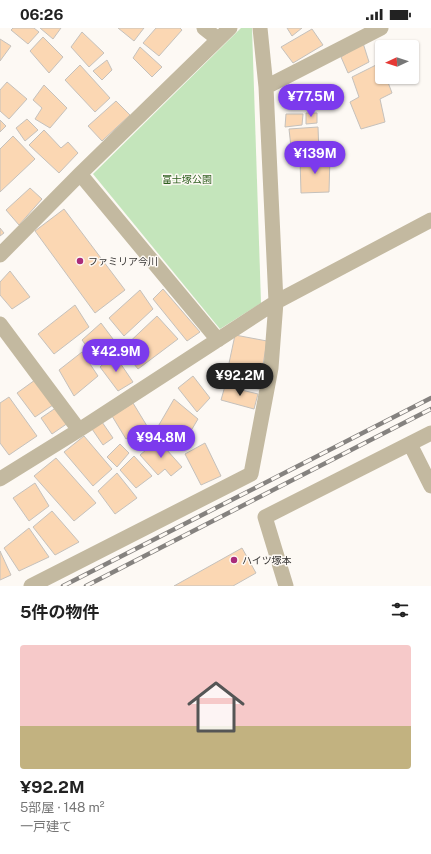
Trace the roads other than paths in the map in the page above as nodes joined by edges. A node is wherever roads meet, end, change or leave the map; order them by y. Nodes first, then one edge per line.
1 (204, 28) edge
2 (230, 28) edge
3 (260, 28) edge
4 (381, 28) edge
5 (218, 39) junction
6 (266, 87) junction
7 (80, 174) junction
8 (431, 220) edge
9 (0, 255) edge
10 (276, 302) junction
11 (0, 324) edge
12 (218, 340) junction
13 (79, 430) junction
14 (431, 432) edge
15 (410, 444) junction
16 (0, 479) edge
17 (431, 486) edge
18 (31, 586) edge
19 (286, 586) edge

1 - 5 street
2 - 5 street
3 - 6 street
4 - 6 street
5 - 7 street
6 - 10 street
7 - 9 street
7 - 12 street
8 - 10 street
10 - 12 street
10 - 18 street
11 - 13 street
12 - 13 street
13 - 16 street
14 - 15 street
15 - 17 street
15 - 19 street

